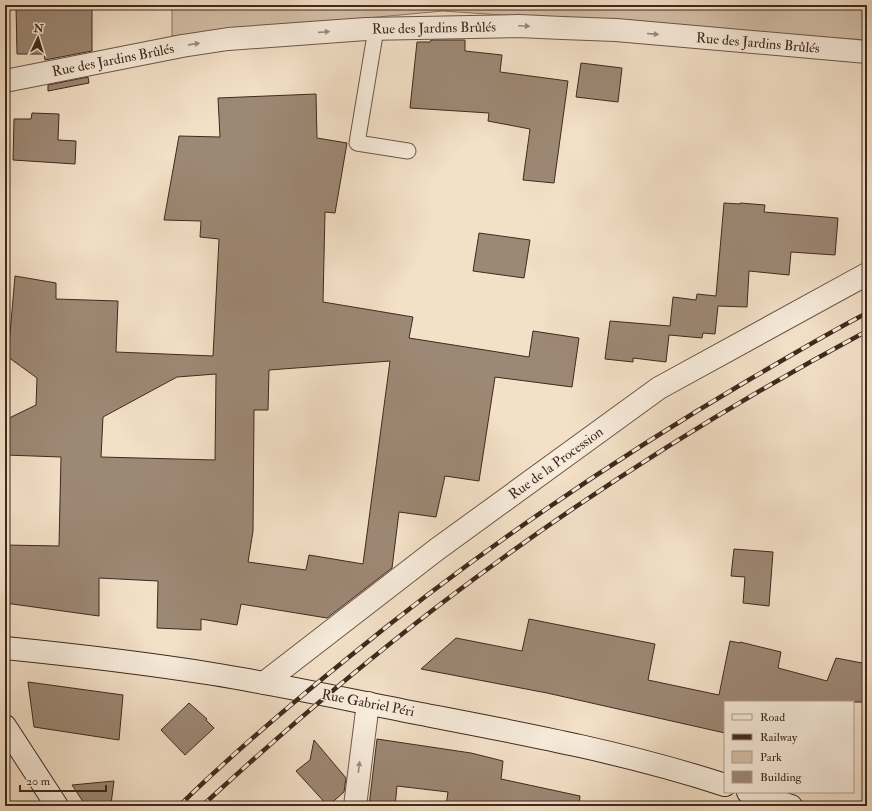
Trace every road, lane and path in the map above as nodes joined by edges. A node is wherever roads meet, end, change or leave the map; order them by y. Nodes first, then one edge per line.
1 (376, 29) junction
2 (867, 52) edge
3 (5, 81) edge
4 (408, 151) dead end
5 (867, 274) edge
6 (5, 648) edge
7 (264, 683) junction
8 (368, 703) junction
9 (5, 726) edge
10 (724, 785) edge
11 (751, 793) edge
12 (57, 806) edge
13 (355, 806) edge
14 (791, 806) edge

1 -> 2 street, Rue des Jardins Brûlés
3 -> 1 street, Rue des Jardins Brûlés
1 - 4 lane
5 - 7 street, Rue de la Procession
6 - 7 street, Rue Gabriel Péri
7 - 8 street, Rue Gabriel Péri
8 - 10 street, Rue Gabriel Péri
13 -> 8 street
9 - 12 street
11 - 14 street

